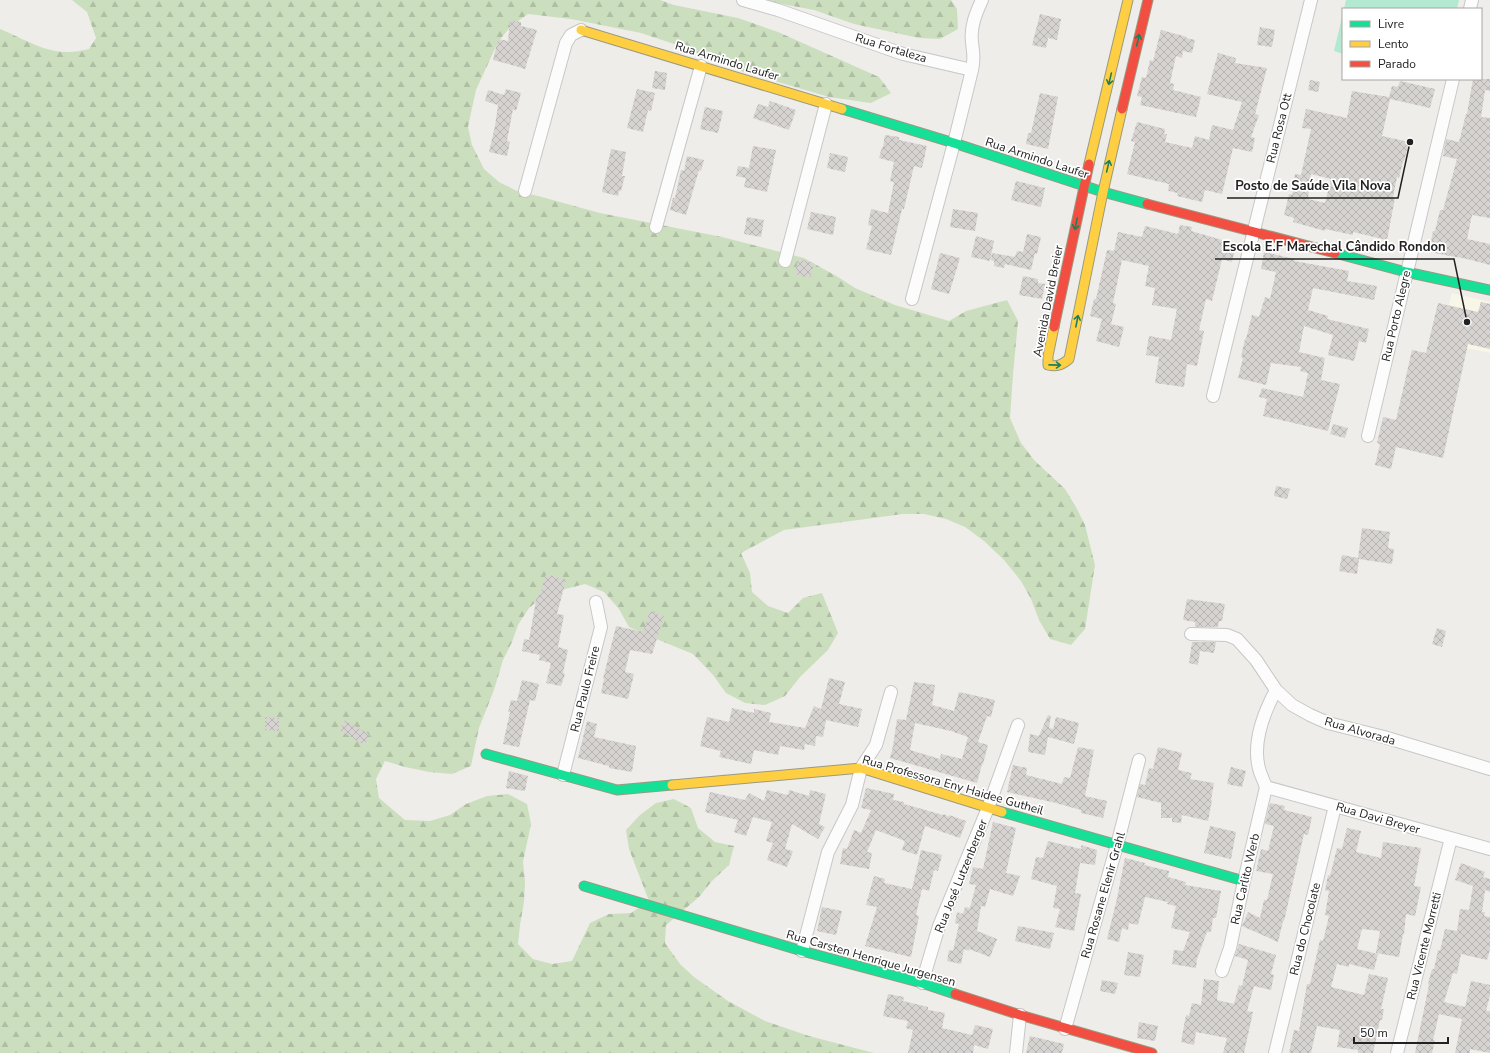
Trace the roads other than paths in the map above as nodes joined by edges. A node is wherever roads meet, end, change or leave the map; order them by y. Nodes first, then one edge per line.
1 (743, 0) edge
2 (982, 0) edge
3 (1128, 0) edge
4 (1148, 0) edge
5 (1311, 0) edge
6 (581, 30) joint
7 (701, 66) junction
8 (972, 70) junction
9 (1453, 80) edge
10 (826, 104) junction
11 (954, 143) junction
12 (1084, 186) junction
13 (526, 191) dead end
14 (1102, 192) junction
15 (656, 227) dead end
16 (1254, 232) junction
17 (785, 261) dead end
18 (1406, 272) junction
19 (1490, 290) edge
20 (912, 299) dead end
21 (1213, 396) dead end
22 (1368, 436) dead end
23 (596, 602) dead end
24 (1191, 634) dead end
25 (1276, 690) junction
26 (892, 692) dead end
27 (1018, 725) dead end
28 (486, 754) dead end
29 (1139, 760) dead end
30 (861, 768) junction
31 (1490, 769) edge
32 (563, 776) junction
33 (1266, 787) junction
34 (1335, 806) junction
35 (988, 808) junction
36 (1451, 838) junction
37 (1117, 845) junction
38 (1490, 850) edge
39 (1244, 881) junction
40 (584, 886) dead end
41 (802, 951) junction
42 (1222, 972) dead end
43 (922, 983) junction
44 (1020, 1015) junction
45 (1065, 1029) junction
46 (1016, 1053) edge
47 (1152, 1053) edge
48 (1275, 1053) edge
49 (1397, 1053) edge

1 - 8 street, Rua Fortaleza
2 - 8 street
3 -> 12 street, Avenida David Breier
14 -> 4 street, Avenida David Breier
5 - 16 street, Rua Rosa Ott
6 - 7 street, Rua Armindo Laufer
6 - 13 street
7 - 10 street, Rua Armindo Laufer
7 - 15 street
8 - 11 street
9 - 18 street, Rua Porto Alegre
10 - 11 street, Rua Armindo Laufer
10 - 17 street
11 - 12 street, Rua Armindo Laufer
11 - 20 street
12 - 14 street, Rua Armindo Laufer
12 -> 14 street, Avenida David Breier
14 - 16 street, Rua Armindo Laufer
16 - 18 street, Rua Armindo Laufer
16 - 21 street, Rua Rosa Ott
18 - 19 street, Rua Armindo Laufer
18 - 22 street, Rua Porto Alegre
23 - 32 street, Rua Paulo Freire
24 - 25 street, Rua Alvorada
25 - 31 street, Rua Alvorada
25 - 33 street
26 - 30 street
27 - 35 street, Rua José Lutzenberger
28 - 32 street, Rua Professora Eny Haidee Gutheil
29 - 37 street, Rua Rosane Elenir Grahl
30 - 32 street, Rua Professora Eny Haidee Gutheil
30 - 35 street, Rua Professora Eny Haidee Gutheil
30 - 41 street
33 - 34 street, Rua Davi Breyer
33 - 39 street, Rua Carlito Werb
34 - 36 street, Rua Davi Breyer
34 - 48 street, Rua do Chocolate
35 - 37 street, Rua Professora Eny Haidee Gutheil
35 - 43 street, Rua José Lutzenberger
36 - 38 street, Rua Davi Breyer
36 - 49 street, Rua Vicente Morretti
37 - 39 street, Rua Professora Eny Haidee Gutheil
37 - 45 street, Rua Rosane Elenir Grahl
39 - 42 street, Rua Carlito Werb
40 - 41 street, Rua Carsten Henrique Jurgensen
41 - 43 street, Rua Carsten Henrique Jurgensen
43 - 44 street, Rua Carsten Henrique Jurgensen
44 - 45 street, Rua Carsten Henrique Jurgensen
44 - 46 street
45 - 47 street, Rua Carsten Henrique Jurgensen

